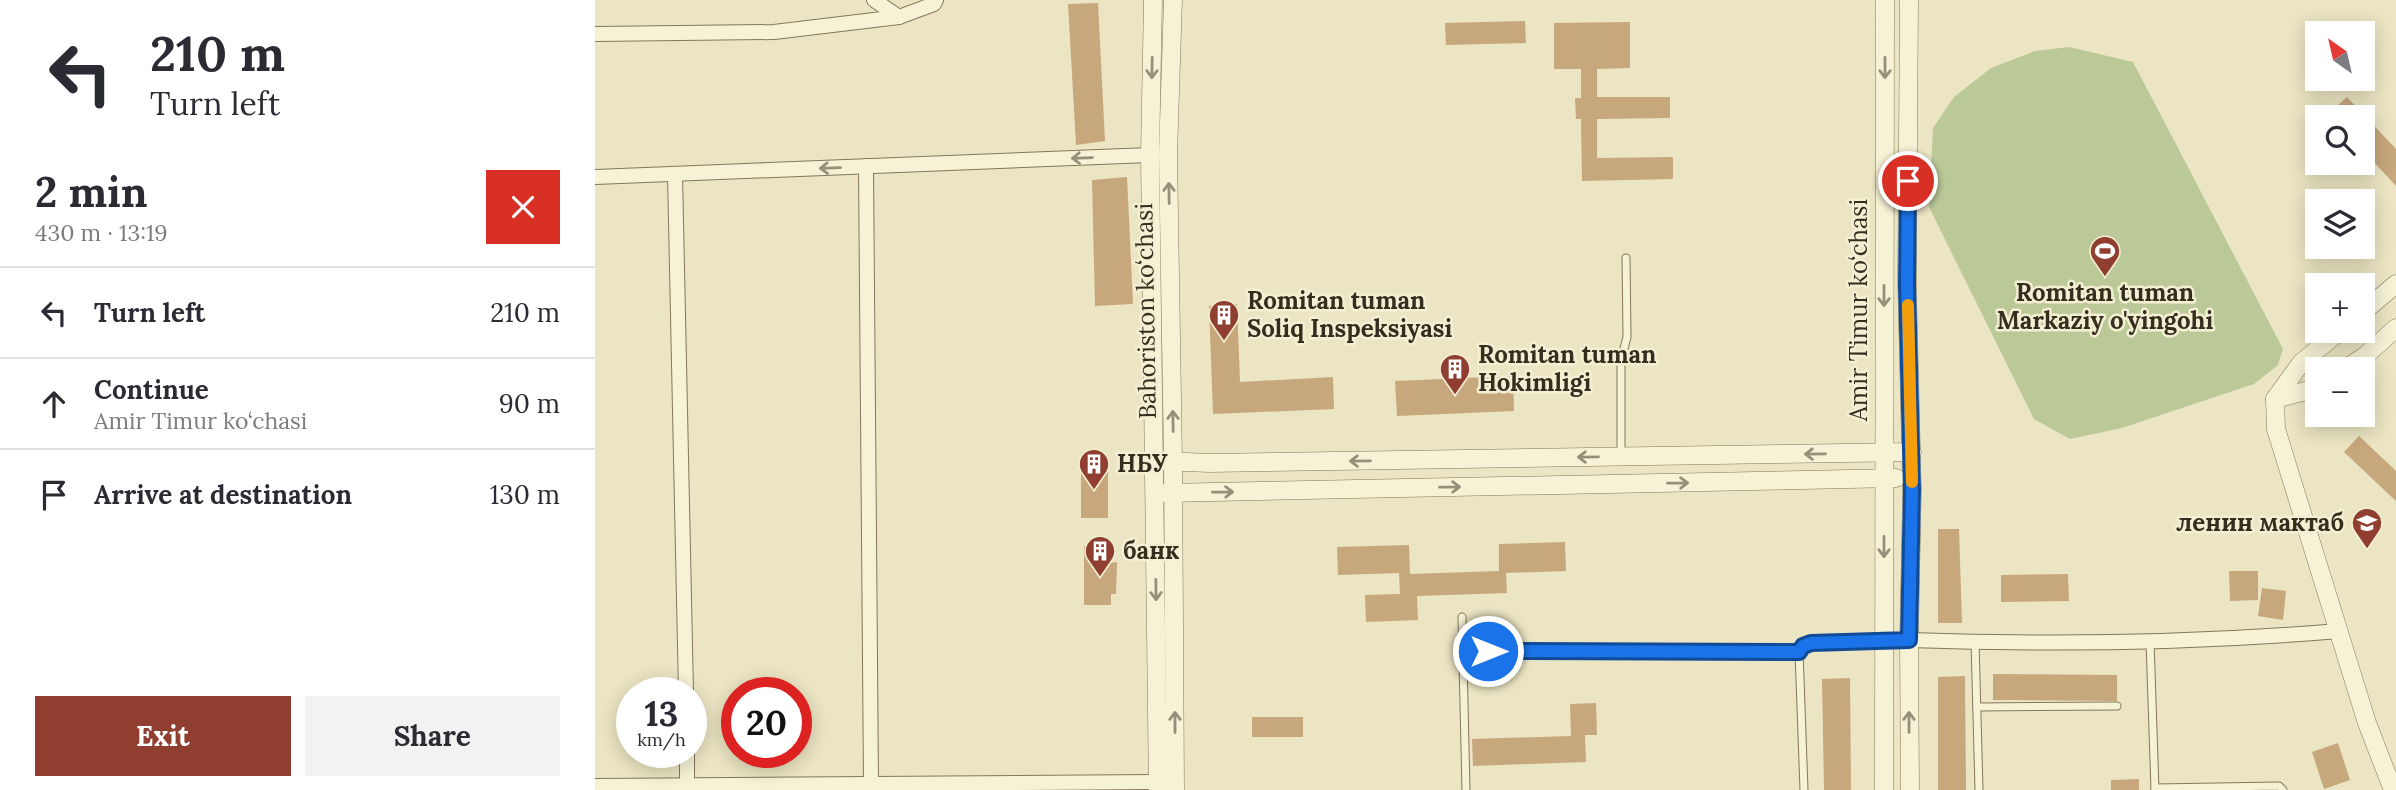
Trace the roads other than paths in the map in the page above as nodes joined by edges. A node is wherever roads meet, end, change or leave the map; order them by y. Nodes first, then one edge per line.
1 (874, 0) edge
2 (936, 0) edge
3 (1153, 0) edge
4 (1173, 0) edge
5 (1885, 0) edge
6 (1909, 0) edge
7 (899, 17) junction
8 (595, 34) edge
9 (1150, 155) junction
10 (866, 166) junction
11 (675, 174) junction
12 (595, 177) edge
13 (1626, 258) dead end
14 (2396, 284) edge
15 (2375, 302) edge
16 (2396, 328) edge
17 (2325, 343) edge
18 (2363, 357) edge
19 (2305, 391) edge
20 (2275, 400) junction
21 (1912, 452) junction
22 (1883, 453) junction
23 (1621, 457) junction
24 (1155, 461) junction
25 (1173, 461) junction
26 (1911, 478) junction
27 (1884, 479) junction
28 (1154, 492) junction
29 (1174, 493) junction
30 (1462, 617) dead end
31 (2339, 631) junction
32 (1884, 640) junction
33 (1909, 640) junction
34 (2150, 640) junction
35 (1975, 642) junction
36 (1462, 651) junction
37 (1799, 652) junction
38 (685, 677) edge
39 (2117, 706) dead end
40 (1977, 707) junction
41 (687, 768) edge
42 (871, 784) junction
43 (595, 786) edge
44 (1158, 786) edge
45 (819, 787) edge
46 (687, 788) edge
47 (2155, 789) edge
48 (1175, 790) edge
49 (1466, 790) edge
50 (1804, 790) edge
51 (1884, 790) edge
52 (1910, 790) edge
53 (1979, 790) edge
54 (2283, 790) edge
55 (2393, 790) edge

1 - 7 street
2 - 7 street
3 -> 9 street, Bahoriston ko‘chasi
25 -> 4 street, Bahoriston ko‘chasi
5 -> 22 street, Amir Timur ko‘chasi
6 - 21 street, Amir Timur ko‘chasi
7 - 8 street
9 -> 10 street
9 - 24 street, Bahoriston ko‘chasi
10 -> 11 street
10 - 42 street
11 - 12 street
11 - 38 street
13 - 23 lane
14 - 15 street
16 - 18 street
17 - 20 street
19 - 20 street
20 - 31 street
21 - 22 street
21 - 26 street, Amir Timur ko‘chasi
22 -> 23 street
22 - 27 street, Amir Timur ko‘chasi
23 -> 25 street
24 - 25 street
24 - 28 street, Bahoriston ko‘chasi
25 - 29 street, Bahoriston ko‘chasi
26 - 27 street
26 - 33 street, Amir Timur ko‘chasi
29 -> 27 street
27 -> 32 street, Amir Timur ko‘chasi
28 - 29 street
28 -> 44 street, Bahoriston ko‘chasi
48 -> 29 street, Bahoriston ko‘chasi
30 - 36 lane
31 - 34 street
31 - 55 street
32 - 33 street
32 - 37 lane
32 - 51 street, Amir Timur ko‘chasi
33 - 35 street
52 -> 33 street, Amir Timur ko‘chasi
34 - 35 street
34 - 47 lane
35 - 40 lane
36 - 37 lane
36 - 49 lane
37 - 50 lane
39 - 40 lane
40 - 53 lane
41 - 46 street
42 - 44 street
42 - 45 street
43 - 46 street
45 - 46 street
47 - 54 lane

